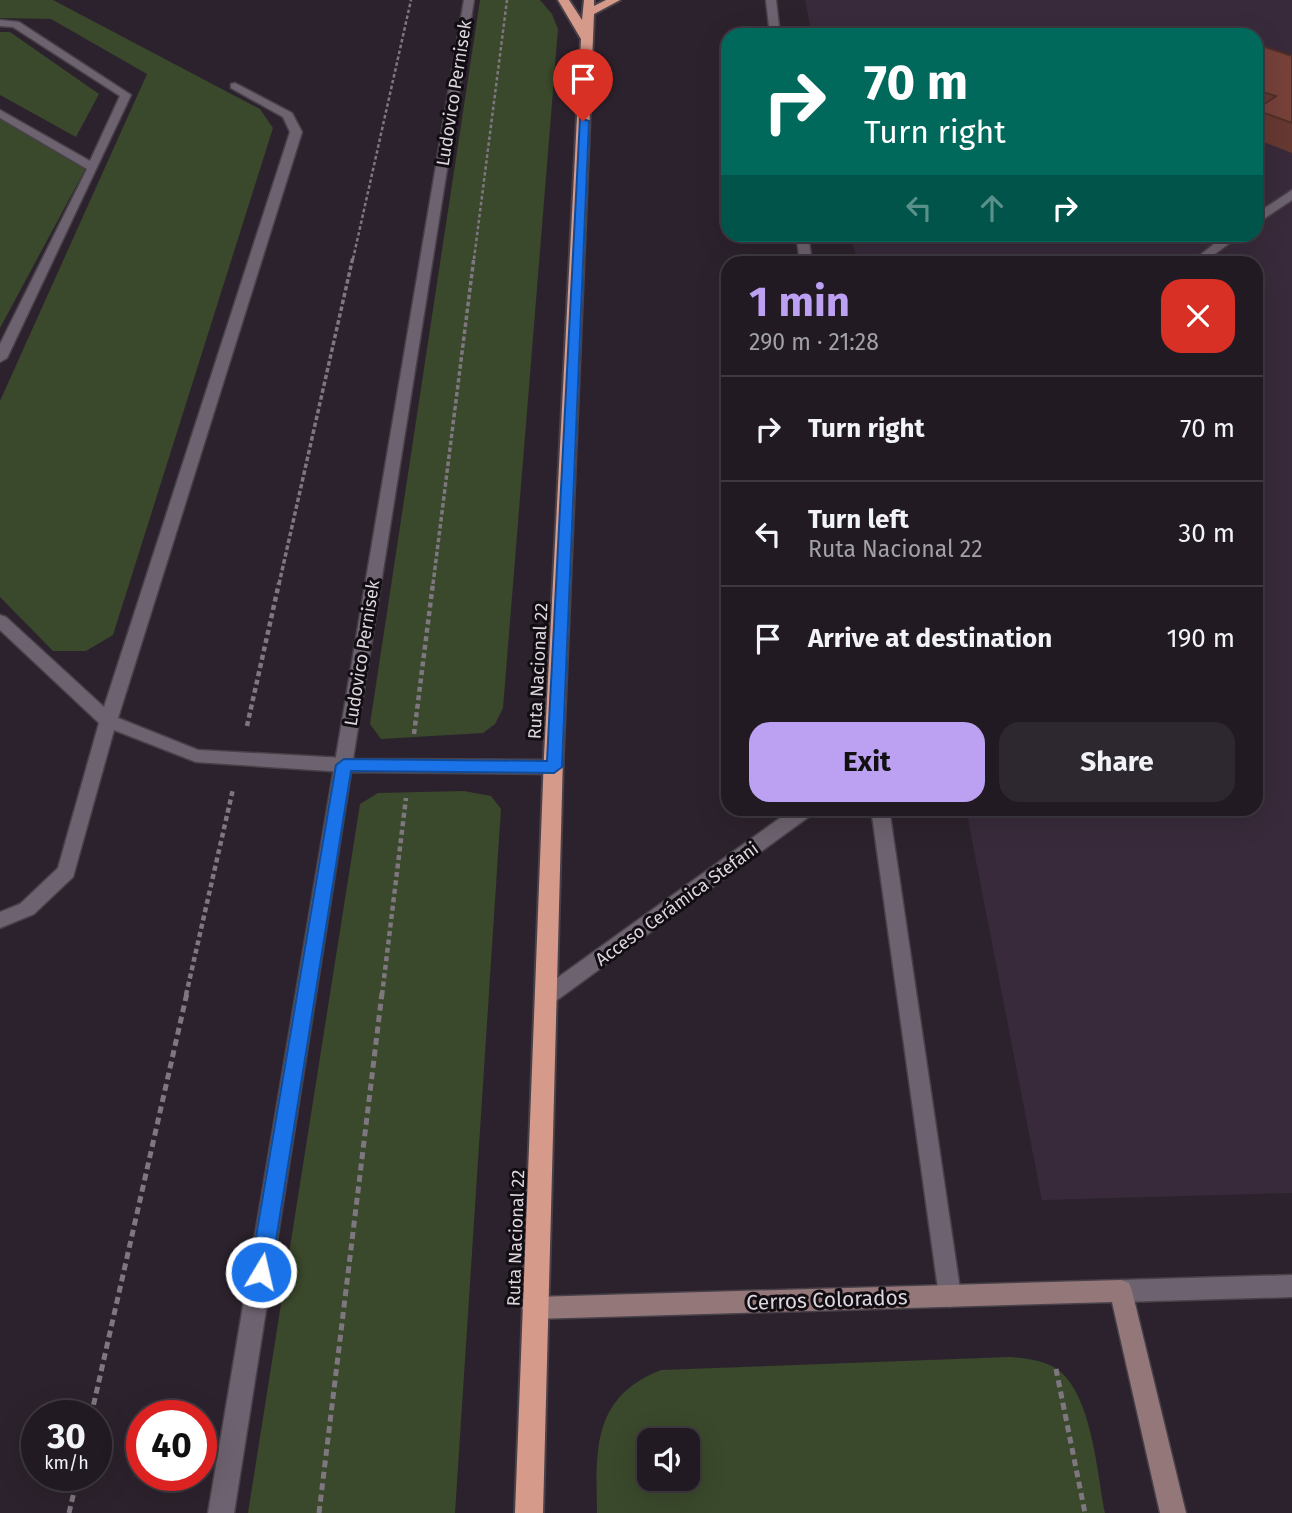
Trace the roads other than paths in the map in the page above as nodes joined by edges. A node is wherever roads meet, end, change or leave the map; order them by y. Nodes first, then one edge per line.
1 (469, 0) edge
2 (563, 0) edge
3 (615, 0) edge
4 (771, 0) edge
5 (589, 7) edge
6 (0, 23) edge
7 (774, 28) edge
8 (587, 40) junction
9 (235, 86) dead end
10 (0, 113) edge
11 (93, 167) junction
12 (1292, 194) edge
13 (1263, 215) edge
14 (1225, 242) edge
15 (1205, 256) edge
16 (0, 358) edge
17 (0, 621) edge
18 (108, 721) junction
19 (344, 765) junction
20 (554, 767) junction
21 (797, 816) edge
22 (881, 816) edge
23 (0, 920) edge
24 (546, 997) junction
25 (1292, 1286) edge
26 (1121, 1291) junction
27 (950, 1296) junction
28 (534, 1308) junction
29 (221, 1513) edge
30 (529, 1513) edge
31 (1173, 1513) edge

1 - 19 street, Ludovico Pernisek
2 - 8 highway
3 - 5 highway
4 - 7 street
5 - 8 highway, Ruta Nacional 22
6 - 11 street
8 - 20 highway, Ruta Nacional 22
9 - 18 street
10 - 11 street
11 - 16 street
12 - 13 street
14 - 15 street
17 - 18 street
18 - 19 street
18 - 23 street
19 - 20 street
19 - 29 street, Ludovico Pernisek
20 - 24 highway, Ruta Nacional 22
21 - 24 street, Acceso Cerámica Stefani
22 - 27 street
24 - 28 highway, Ruta Nacional 22
25 - 26 street
26 - 27 main road, Cerros Colorados
26 - 31 main road
27 - 28 main road, Cerros Colorados
28 - 30 highway, Ruta Nacional 22

